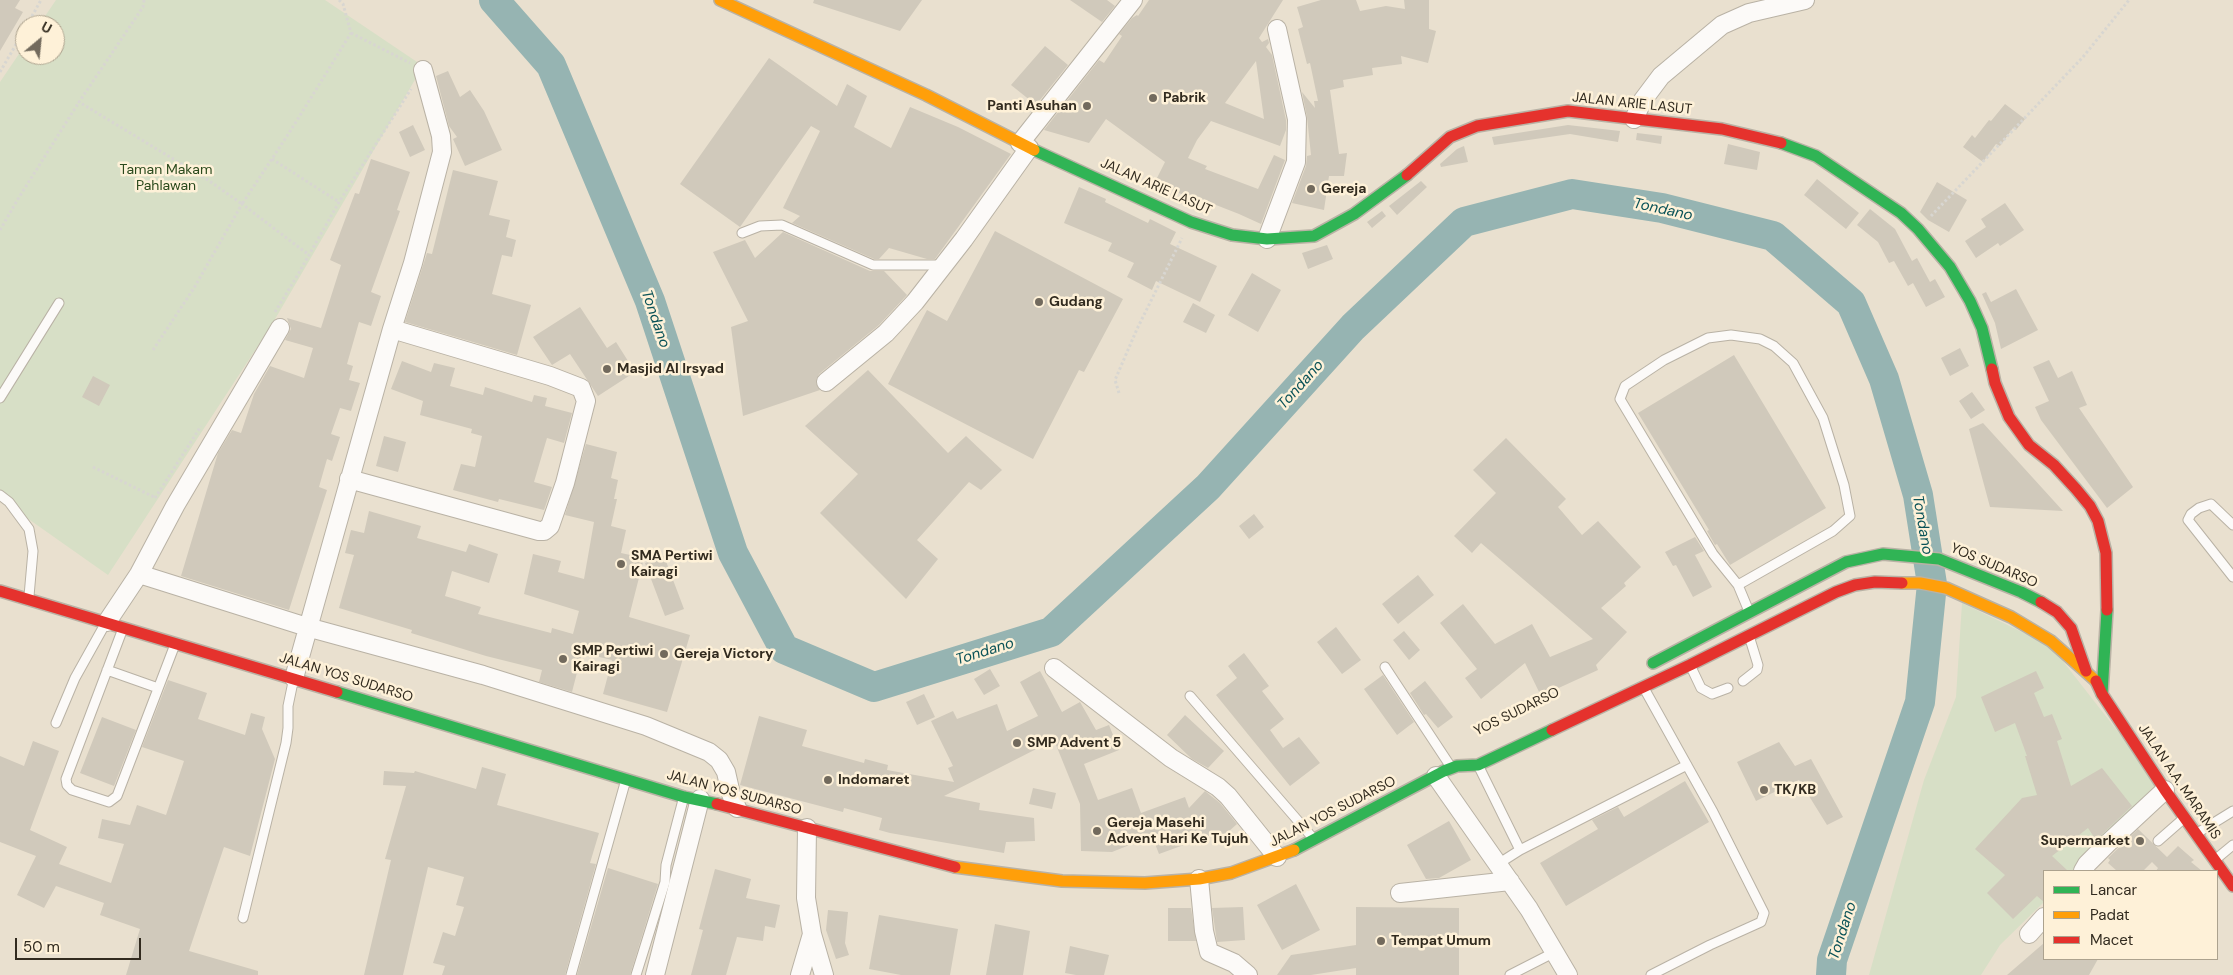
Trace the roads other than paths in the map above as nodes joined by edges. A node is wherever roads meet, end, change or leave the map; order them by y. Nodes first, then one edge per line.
1 (720, 0) edge
2 (1133, 0) edge
3 (1805, 0) edge
4 (1277, 29) dead end
5 (423, 70) road end
6 (1634, 118) junction
7 (1025, 146) junction
8 (742, 232) dead end
9 (1267, 239) junction
10 (942, 265) junction
11 (59, 302) dead end
12 (275, 323) road end
13 (392, 329) junction
14 (826, 382) dead end
15 (0, 398) edge
16 (349, 479) junction
17 (0, 495) edge
18 (2233, 525) edge
19 (139, 574) junction
20 (2233, 577) edge
21 (1738, 585) junction
22 (0, 591) edge
23 (29, 598) junction
24 (1744, 613) junction
25 (115, 624) junction
26 (307, 627) junction
27 (1749, 635) junction
28 (176, 642) junction
29 (1690, 665) junction
30 (1385, 667) dead end
31 (1645, 667) dead end
32 (1054, 668) dead end
33 (107, 670) junction
34 (2086, 671) junction
35 (294, 678) junction
36 (1744, 681) dead end
37 (1643, 686) junction
38 (158, 688) junction
39 (1728, 688) dead end
40 (2102, 694) junction
41 (1190, 696) dead end
42 (56, 723) dead end
43 (77, 750) junction
44 (1471, 752) dead end
45 (87, 753) dead end
46 (1478, 765) junction
47 (1687, 765) junction
48 (1448, 770) junction
49 (627, 778) junction
50 (2165, 790) junction
51 (692, 798) junction
52 (737, 808) junction
53 (2233, 811) edge
54 (2185, 817) junction
55 (807, 828) junction
56 (2196, 833) junction
57 (1314, 840) junction
58 (2158, 841) dead end
59 (2233, 845) edge
60 (1520, 850) junction
61 (1278, 857) junction
62 (2214, 861) junction
63 (1498, 864) junction
64 (2084, 870) edge
65 (1199, 879) junction
66 (1510, 881) junction
67 (2233, 886) edge
68 (1400, 893) dead end
69 (243, 918) dead end
70 (2043, 918) edge
71 (812, 934) junction
72 (2029, 934) dead end
73 (1555, 952) junction
74 (571, 975) edge
75 (636, 975) edge
76 (655, 975) edge
77 (800, 975) edge
78 (824, 975) edge
79 (1248, 975) edge
80 (1510, 975) edge
81 (1568, 975) edge
82 (1651, 975) edge

1 - 7 main road, JALAN ARIE LASUT
2 - 7 street
3 - 6 street
4 - 9 street
5 - 13 street
6 - 9 main road, JALAN ARIE LASUT
6 - 40 main road, JALAN ARIE LASUT
7 - 9 main road, JALAN ARIE LASUT
7 - 10 street
8 - 10 lane
10 - 14 street
11 - 15 lane
12 - 19 street
13 - 16 street
13 - 16 street
16 - 26 street
17 - 23 lane
18 - 20 lane
19 - 25 street
19 - 26 street
21 - 21 lane
21 - 24 lane
22 - 23 main road, JALAN YOS SUDARSO
23 - 25 main road, JALAN YOS SUDARSO
24 - 27 lane
24 - 31 main road, YOS SUDARSO
24 - 34 main road, YOS SUDARSO
25 - 28 main road, JALAN YOS SUDARSO
25 - 33 lane
25 - 42 lane
26 - 35 street
26 - 52 street
27 - 29 main road, YOS SUDARSO
27 - 34 main road, YOS SUDARSO
27 - 36 lane
28 - 35 main road, JALAN YOS SUDARSO
28 - 38 lane
29 - 37 main road, YOS SUDARSO
29 - 39 lane
30 - 48 lane
32 - 61 street
33 - 38 lane
33 - 43 lane
34 - 40 main road, YOS SUDARSO
35 - 49 main road, JALAN YOS SUDARSO
35 - 69 lane
37 - 46 main road, YOS SUDARSO
37 - 47 lane
38 - 43 lane
40 - 50 main road, JALAN A.A. MARAMIS
41 - 57 lane
43 - 45 lane
44 - 48 main road, YOS SUDARSO
46 - 48 main road, YOS SUDARSO
46 - 60 lane
47 - 60 lane
47 - 82 lane
48 - 57 main road, JALAN YOS SUDARSO
48 - 63 street
49 - 51 main road, JALAN YOS SUDARSO
49 - 74 lane
50 - 54 main road, JALAN A.A. MARAMIS
50 - 64 street
51 - 52 main road, JALAN YOS SUDARSO
51 - 75 lane
51 - 76 street
52 - 55 main road, JALAN YOS SUDARSO
53 - 56 lane
54 - 56 main road, JALAN A.A. MARAMIS
54 - 58 lane
55 - 65 main road, JALAN YOS SUDARSO
55 - 71 street
56 - 62 main road, JALAN A.A. MARAMIS
57 - 61 main road, JALAN YOS SUDARSO
59 - 62 lane
60 - 63 lane
61 - 65 main road, JALAN YOS SUDARSO
62 - 67 main road, JALAN A.A. MARAMIS
63 - 66 street
65 - 79 street
66 - 68 street
66 - 73 street
70 - 72 street
71 - 77 street
71 - 78 street
73 - 80 lane
73 - 81 street

